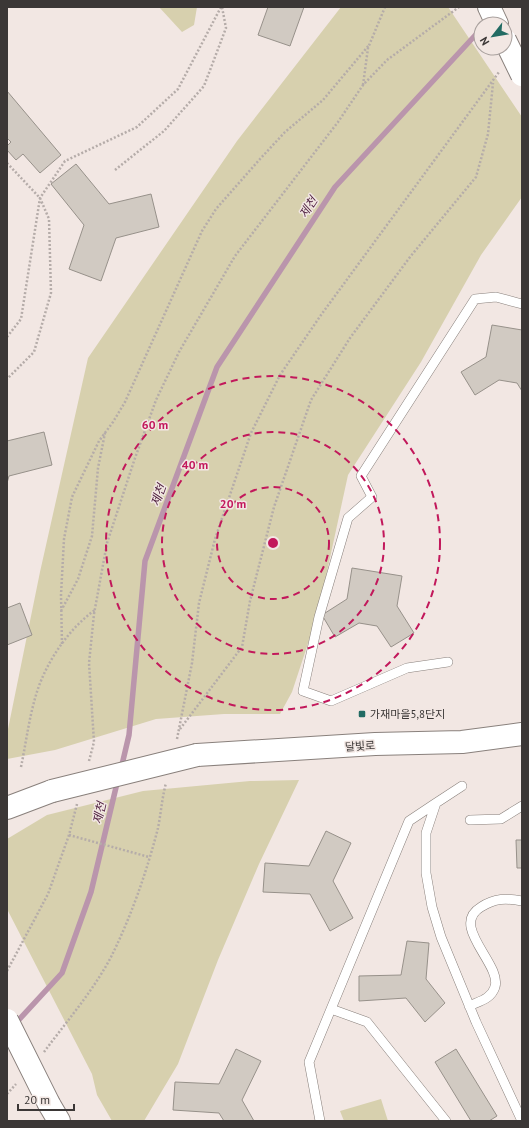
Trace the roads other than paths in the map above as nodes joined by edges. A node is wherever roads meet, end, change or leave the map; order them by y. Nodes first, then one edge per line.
1 (513, 56) edge
2 (522, 74) edge
3 (522, 304) edge
4 (448, 662) dead end
5 (522, 734) edge
6 (462, 786) dead end
7 (436, 803) junction
8 (522, 806) edge
9 (7, 808) edge
10 (470, 820) dead end
11 (522, 900) edge
12 (469, 1006) junction
13 (331, 1009) junction
14 (7, 1020) edge
15 (54, 1112) edge
16 (320, 1121) edge
17 (446, 1121) edge
18 (522, 1121) edge

1 - 2 street, bridge
3 - 4 lane
5 - 9 street, 달빛로, bridge
6 - 7 lane
7 - 12 lane
7 - 13 lane
8 - 10 lane
11 - 12 lane
12 - 18 lane
13 - 16 lane
13 - 17 lane
14 - 15 street, bridge

